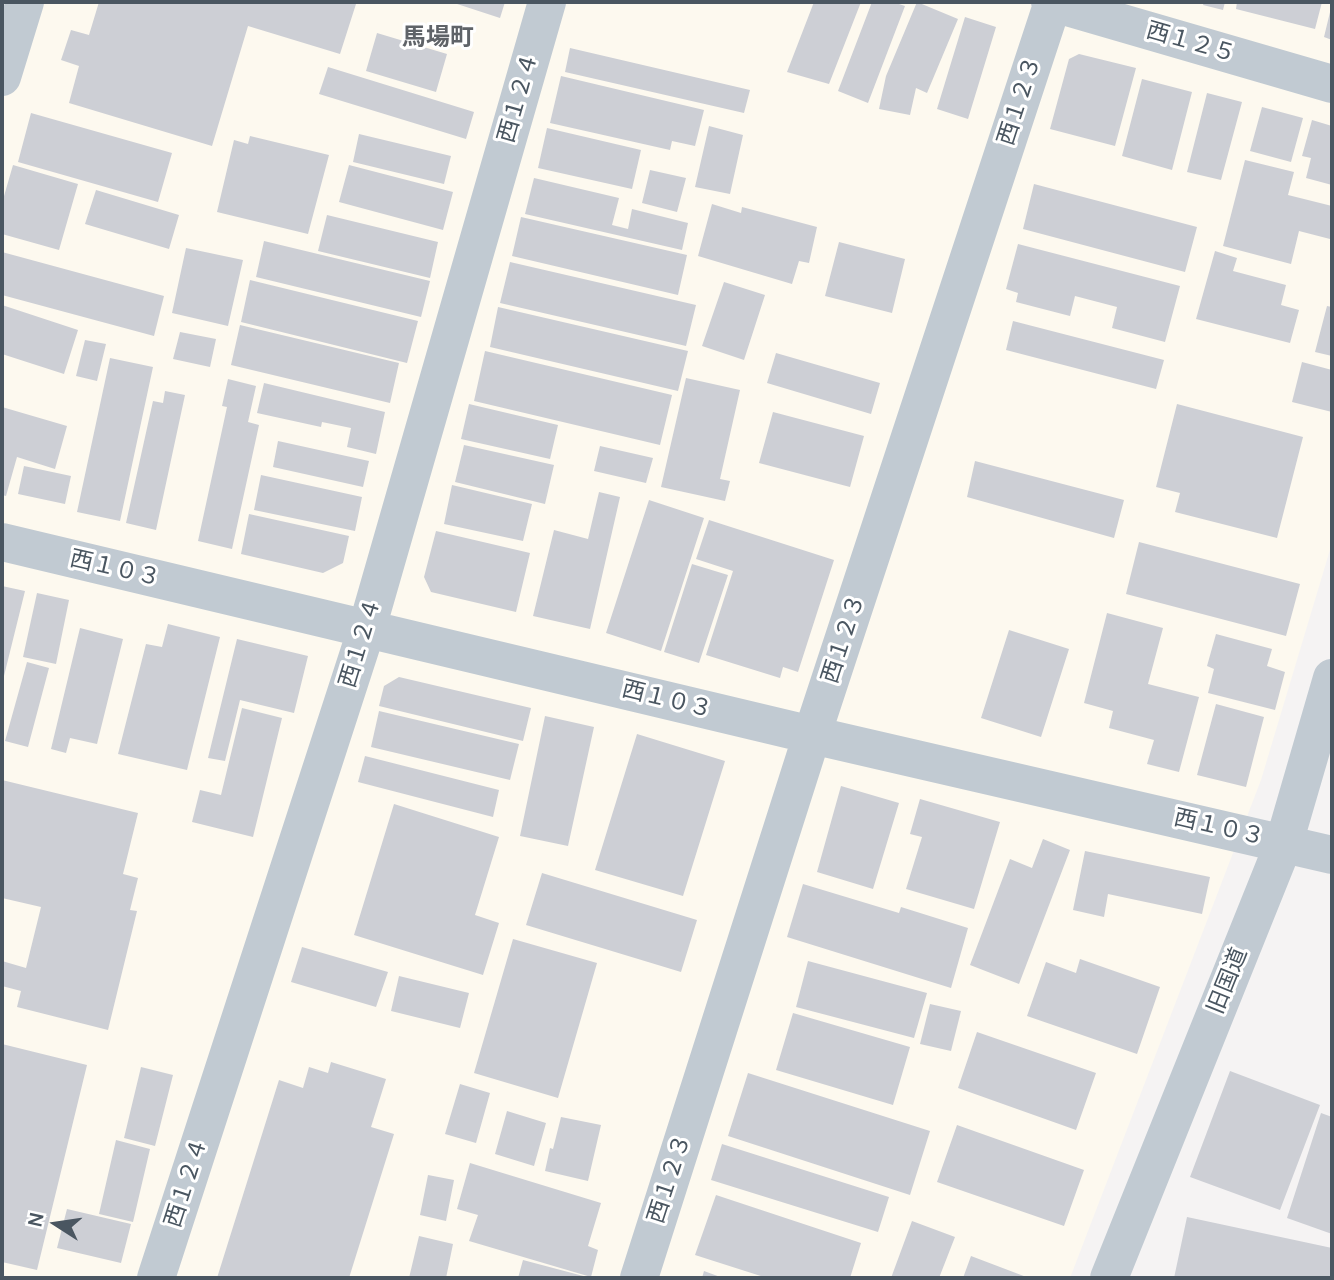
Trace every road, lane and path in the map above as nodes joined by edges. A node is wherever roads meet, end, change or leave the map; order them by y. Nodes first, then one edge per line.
1 (25, 2) edge
2 (547, 2) edge
3 (1052, 2) edge
4 (2, 77) edge
5 (1332, 85) edge
6 (2, 542) edge
7 (367, 628) junction
8 (1332, 678) edge
9 (812, 735) junction
10 (1284, 843) junction
11 (1332, 855) edge
12 (156, 1278) edge
13 (639, 1278) edge
14 (1109, 1278) edge

1 - 4 street
2 - 7 street, 西１２４
3 - 5 street, 西１２５
3 - 9 street, 西１２３
6 - 7 street, 西１０３
7 - 9 street, 西１０３
7 - 12 street, 西１２４
8 - 10 street, 旧国道
9 - 10 street, 西１０３
9 - 13 street, 西１２３
10 - 11 street, 西１０３
10 - 14 street, 旧国道

